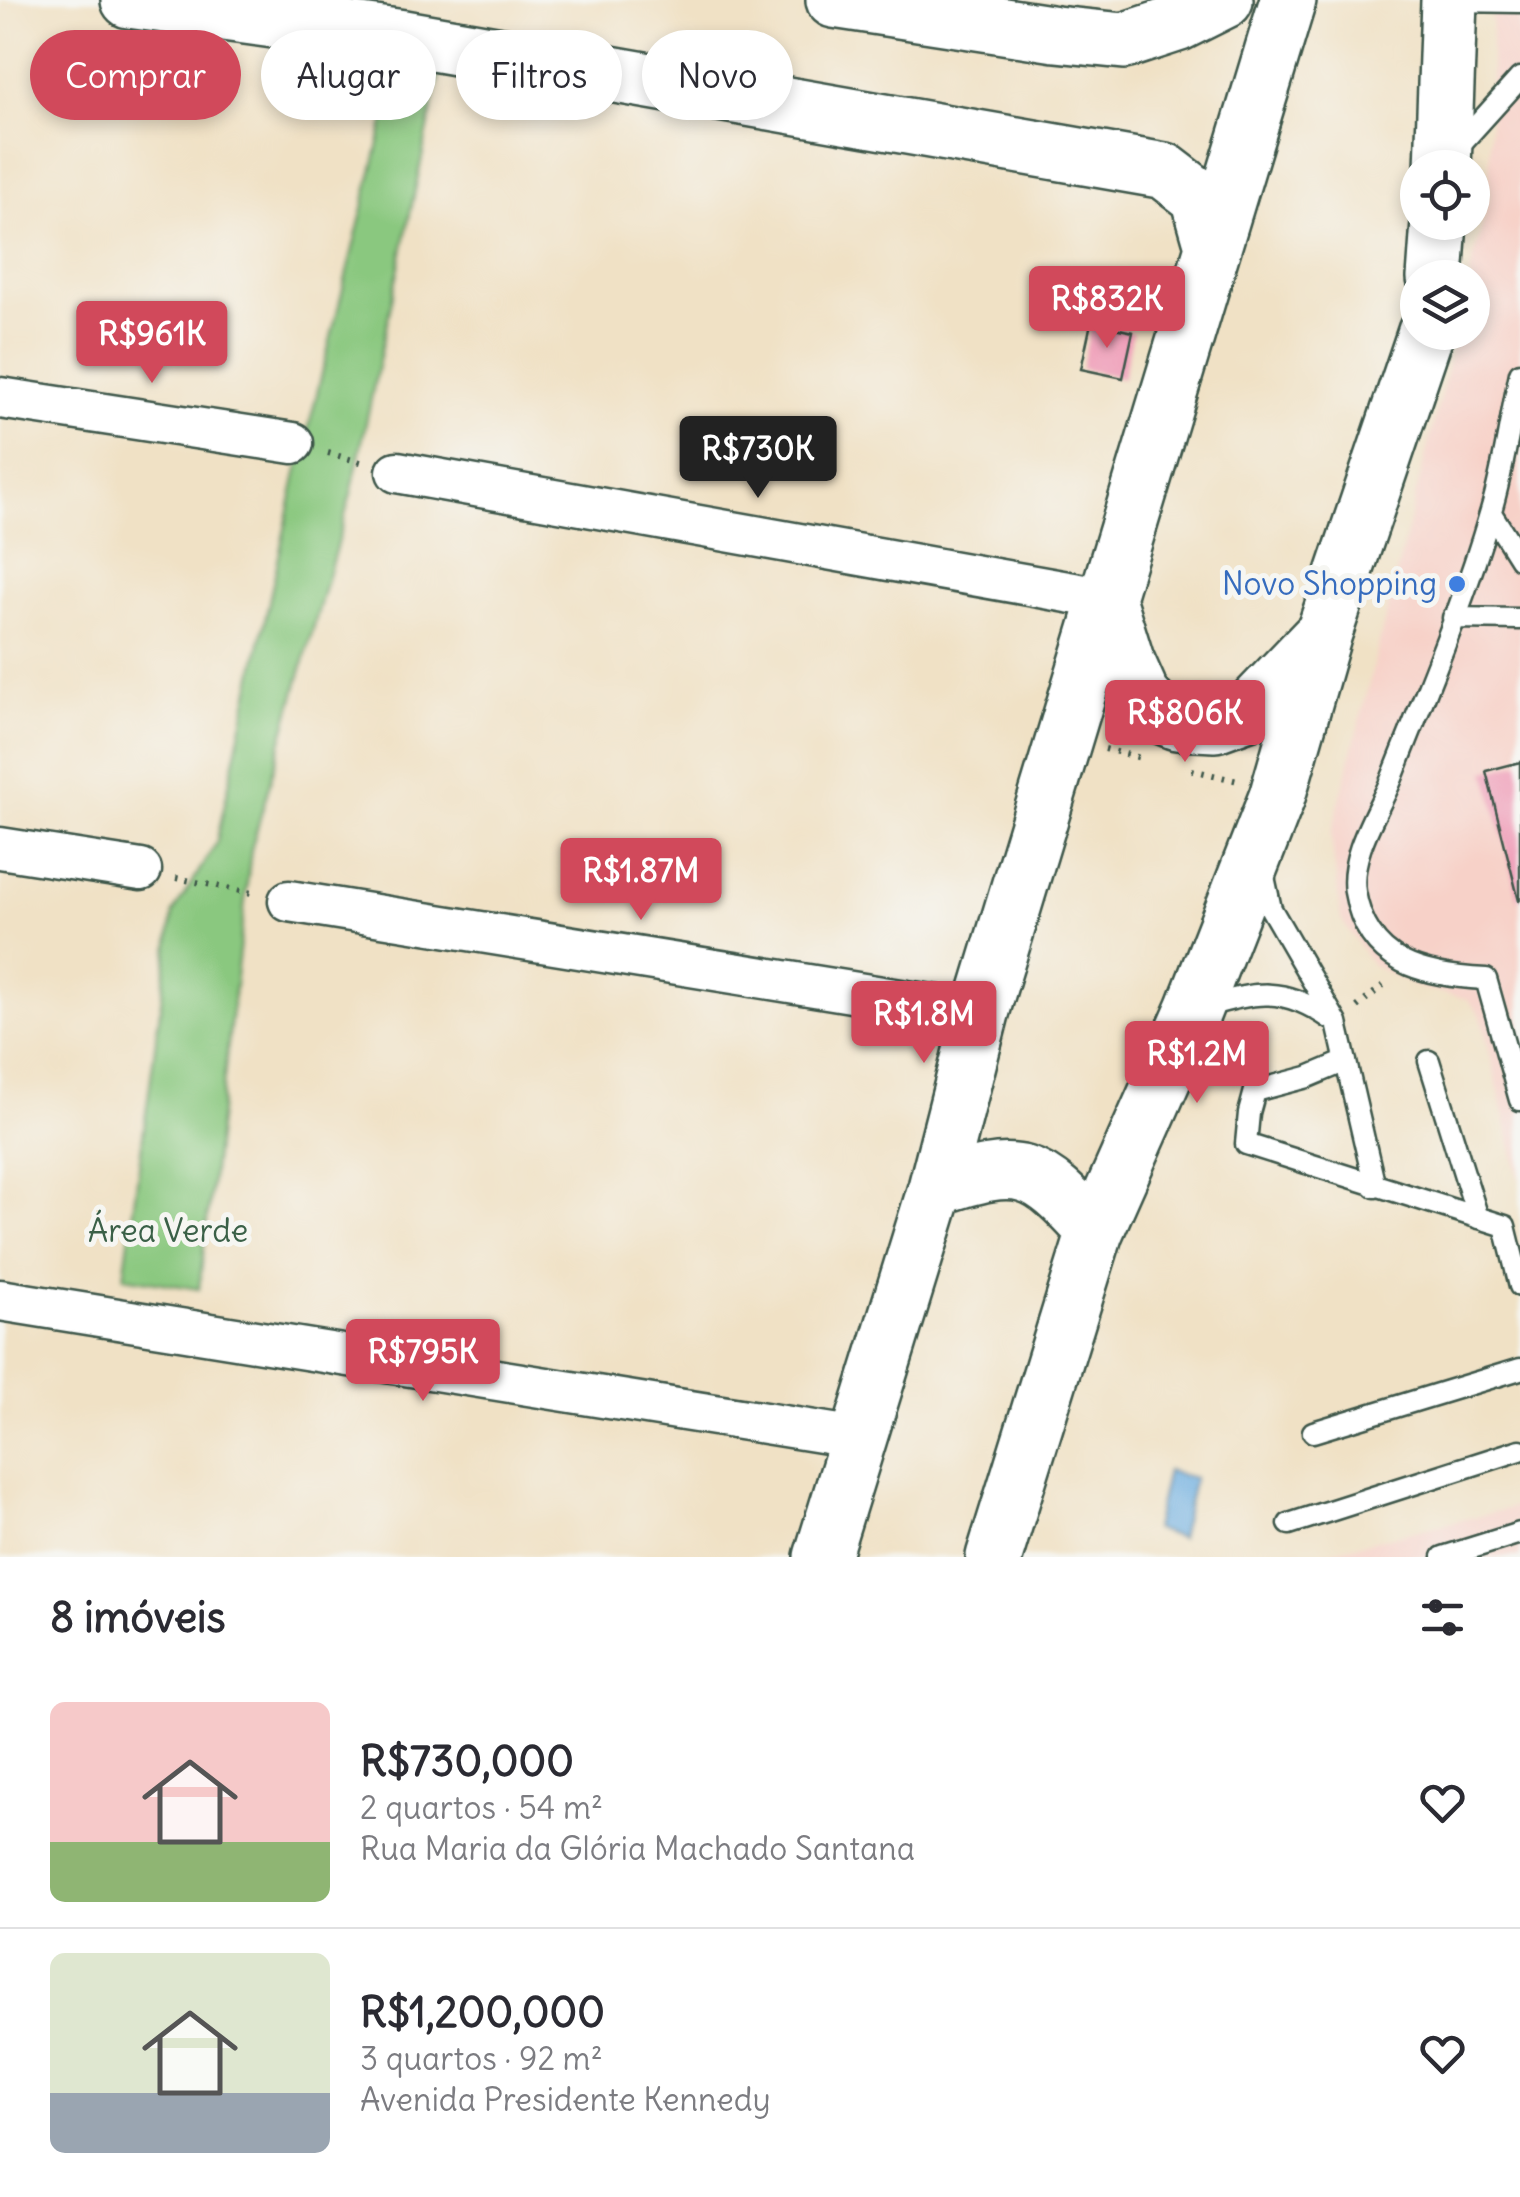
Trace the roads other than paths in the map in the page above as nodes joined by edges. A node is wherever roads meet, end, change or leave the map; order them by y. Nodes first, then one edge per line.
1 (130, 0) edge
2 (834, 0) edge
3 (1226, 0) edge
4 (1288, 0) edge
5 (1449, 1) edge
6 (1520, 2) edge
7 (410, 19) edge
8 (1520, 78) edge
9 (1444, 150) edge
10 (1456, 150) edge
11 (1213, 246) junction
12 (1420, 350) edge
13 (1520, 373) edge
14 (0, 398) edge
15 (293, 443) road end
16 (398, 472) road end
17 (1491, 513) junction
18 (1520, 559) edge
19 (1107, 599) junction
20 (1453, 618) junction
21 (1520, 619) edge
22 (1324, 633) junction
23 (1261, 843) junction
24 (0, 848) edge
25 (141, 870) road end
26 (288, 901) road end
27 (1194, 1010) junction
28 (981, 1013) junction
29 (1336, 1024) junction
30 (1346, 1061) junction
31 (1428, 1061) dead end
32 (1520, 1100) edge
33 (1376, 1187) junction
34 (936, 1188) junction
35 (1478, 1218) junction
36 (1095, 1232) junction
37 (1520, 1286) edge
38 (0, 1300) edge
39 (1520, 1369) edge
40 (1313, 1432) dead end
41 (858, 1438) junction
42 (1520, 1450) edge
43 (1289, 1524) dead end
44 (1520, 1533) edge
45 (822, 1557) edge
46 (994, 1557) edge
47 (1443, 1557) edge

1 - 7 main road
2 - 3 main road
4 - 11 main road
5 - 6 lane
5 - 9 main road
7 - 11 main road
8 - 10 lane
11 - 19 main road
12 - 22 main road
13 - 17 lane
14 - 15 street
16 - 19 street
17 - 18 lane
17 - 20 lane
19 - 22 main road
19 - 28 main road
20 - 21 lane
20 - 32 lane
22 - 23 main road
23 - 27 main road
23 - 29 lane
24 - 25 street
26 - 28 street
27 - 29 lane
27 - 36 main road
28 - 34 main road
29 - 30 lane
30 - 33 lane
30 - 33 lane
31 - 35 lane
33 - 35 lane
34 - 36 main road
34 - 41 main road
35 - 37 lane
36 - 46 main road
38 - 41 street
39 - 40 lane
41 - 45 main road
42 - 43 lane
44 - 47 lane

